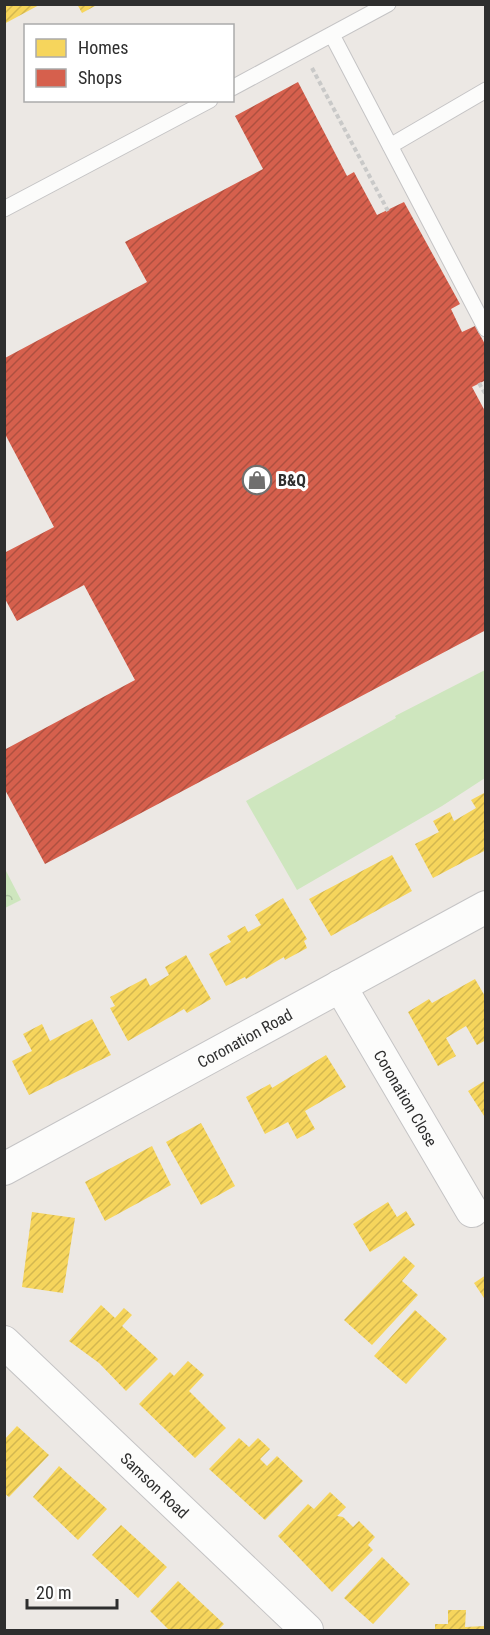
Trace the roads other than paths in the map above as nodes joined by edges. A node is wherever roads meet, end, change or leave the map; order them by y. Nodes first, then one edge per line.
1 (388, 4) edge
2 (332, 35) junction
3 (234, 87) edge
4 (486, 90) edge
5 (206, 102) edge
6 (390, 146) junction
7 (4, 209) edge
8 (486, 329) edge
9 (486, 907) edge
10 (340, 986) junction
11 (4, 1169) edge
12 (472, 1211) dead end
13 (4, 1342) edge
14 (307, 1630) edge

1 - 2 lane
2 - 3 lane
2 - 6 lane
4 - 6 lane
5 - 7 lane
6 - 8 lane
9 - 10 street, Coronation Road
10 - 11 street, Coronation Road
10 - 12 street, Coronation Close
13 - 14 street, Samson Road

